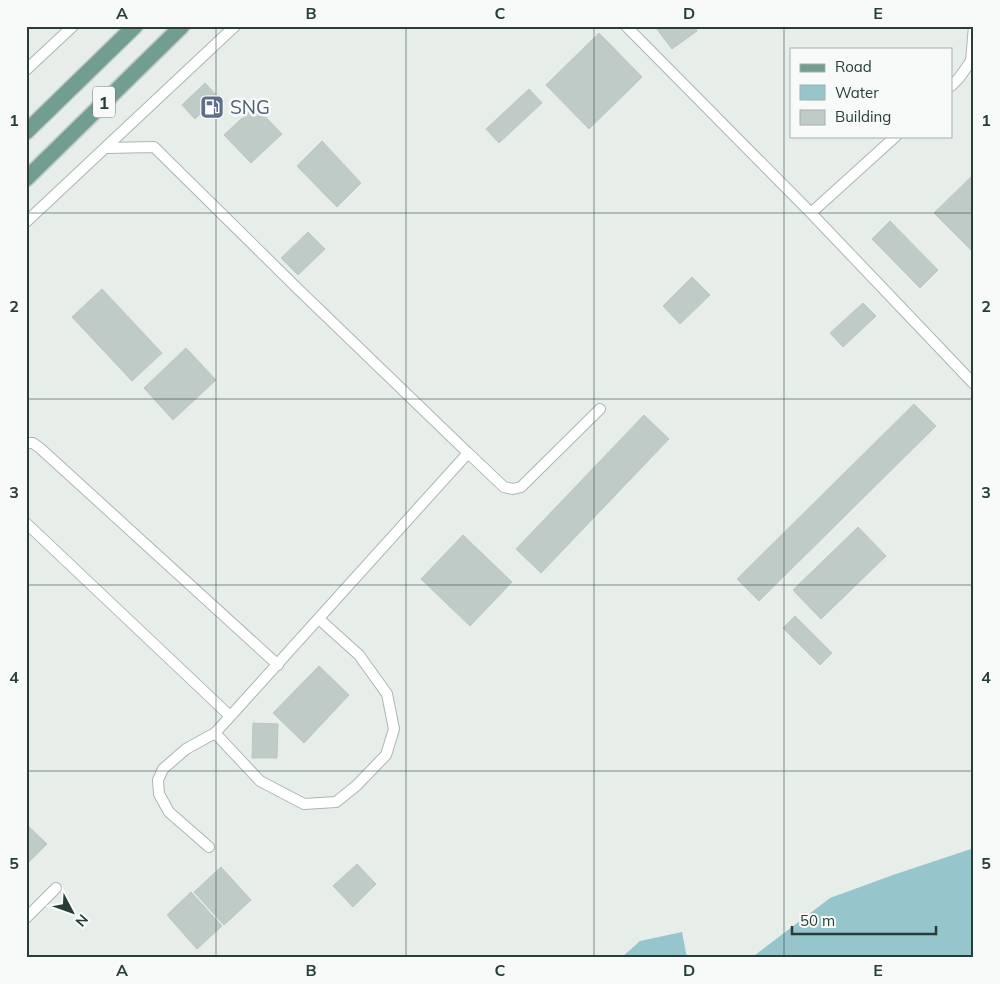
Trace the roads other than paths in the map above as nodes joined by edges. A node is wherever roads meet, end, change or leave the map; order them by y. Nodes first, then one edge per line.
1 (73, 26) edge
2 (135, 26) edge
3 (182, 26) edge
4 (235, 26) edge
5 (626, 26) edge
6 (974, 26) edge
7 (26, 70) edge
8 (952, 85) edge
9 (26, 132) edge
10 (894, 138) edge
11 (106, 148) junction
12 (26, 179) edge
13 (811, 213) junction
14 (26, 222) edge
15 (974, 384) edge
16 (600, 409) dead end
17 (26, 443) edge
18 (468, 452) junction
19 (26, 524) edge
20 (319, 619) junction
21 (278, 665) junction
22 (230, 716) junction
23 (215, 733) junction
24 (209, 846) dead end
25 (56, 888) dead end
26 (26, 918) edge

1 - 7 lane
2 - 9 main road, 1
3 - 12 main road, 1
4 - 11 lane
5 - 13 lane
6 - 8 lane
10 - 13 lane
11 - 14 lane
11 - 18 lane
13 - 15 lane
16 - 18 lane
17 - 21 lane
18 - 20 lane
19 - 22 lane
20 - 21 lane
20 - 23 lane
21 - 22 lane
22 - 23 lane
23 - 24 lane
25 - 26 lane

